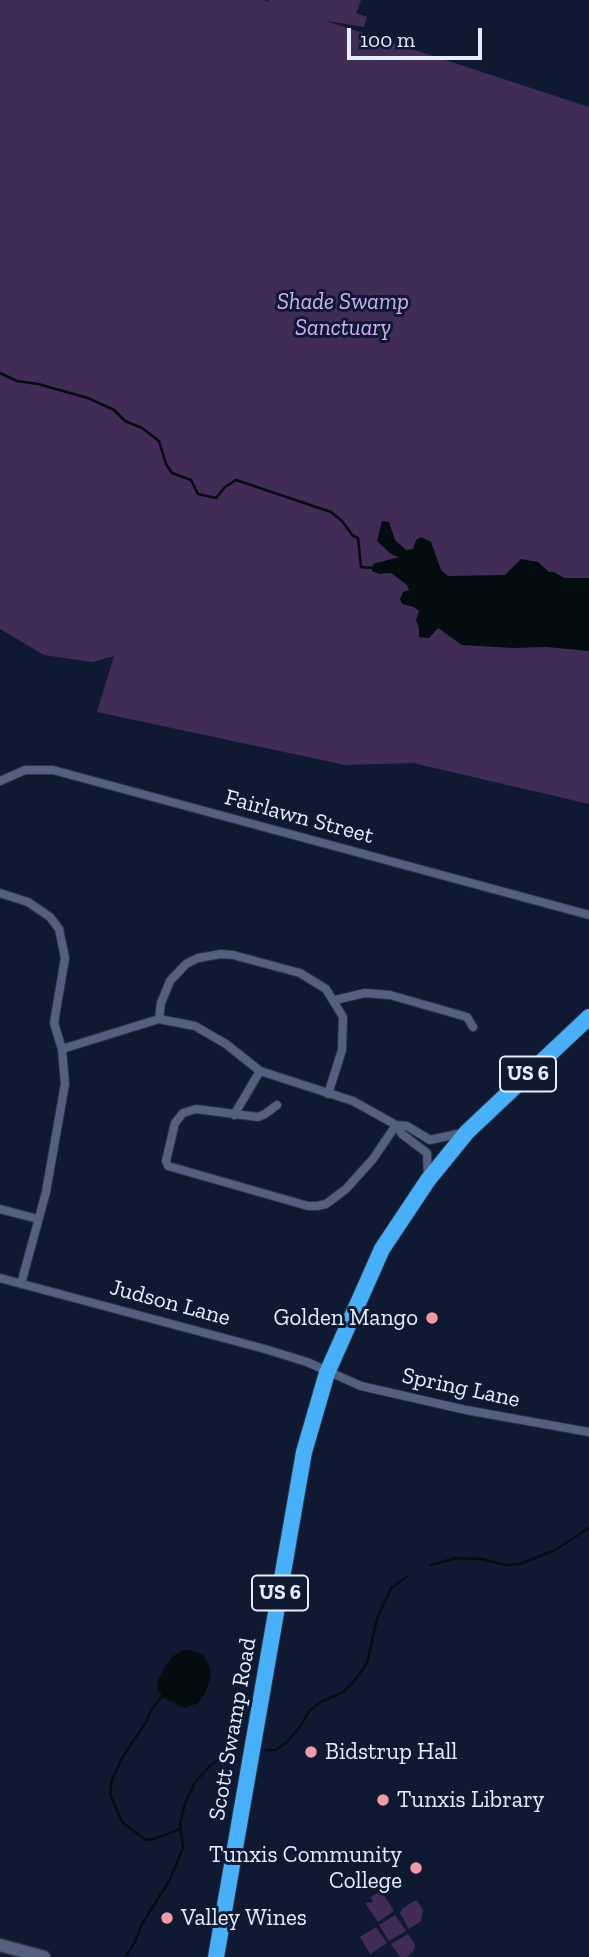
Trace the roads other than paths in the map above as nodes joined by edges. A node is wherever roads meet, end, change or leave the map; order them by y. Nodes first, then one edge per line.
1 (0, 781) edge
2 (0, 892) edge
3 (589, 915) edge
4 (335, 1000) junction
5 (589, 1017) edge
6 (159, 1019) junction
7 (473, 1027) dead end
8 (62, 1049) junction
9 (260, 1070) junction
10 (328, 1094) junction
11 (277, 1105) dead end
12 (234, 1115) junction
13 (396, 1125) junction
14 (467, 1132) junction
15 (428, 1180) junction
16 (0, 1209) edge
17 (38, 1219) junction
18 (0, 1278) edge
19 (21, 1284) junction
20 (327, 1373) junction
21 (589, 1432) edge
22 (0, 1945) edge
23 (44, 1957) edge
24 (216, 1957) edge

1 - 3 street, Fairlawn Street
2 - 8 street
4 - 6 street
4 - 7 street
4 - 10 street
5 - 14 highway, Scott Swamp Road / US 6
6 - 8 street
6 - 9 street
8 - 17 street
9 - 10 street
9 - 12 street
10 - 13 street
11 - 12 street
12 - 13 street
13 - 14 street
13 - 15 street
14 - 15 highway, Scott Swamp Road / US 6
15 - 20 highway, Scott Swamp Road / US 6
16 - 17 street
17 - 19 street
18 - 19 street, Judson Lane
19 - 20 street, Judson Lane
20 - 21 street, Spring Lane
20 - 24 highway, Scott Swamp Road / US 6
22 - 23 main road

